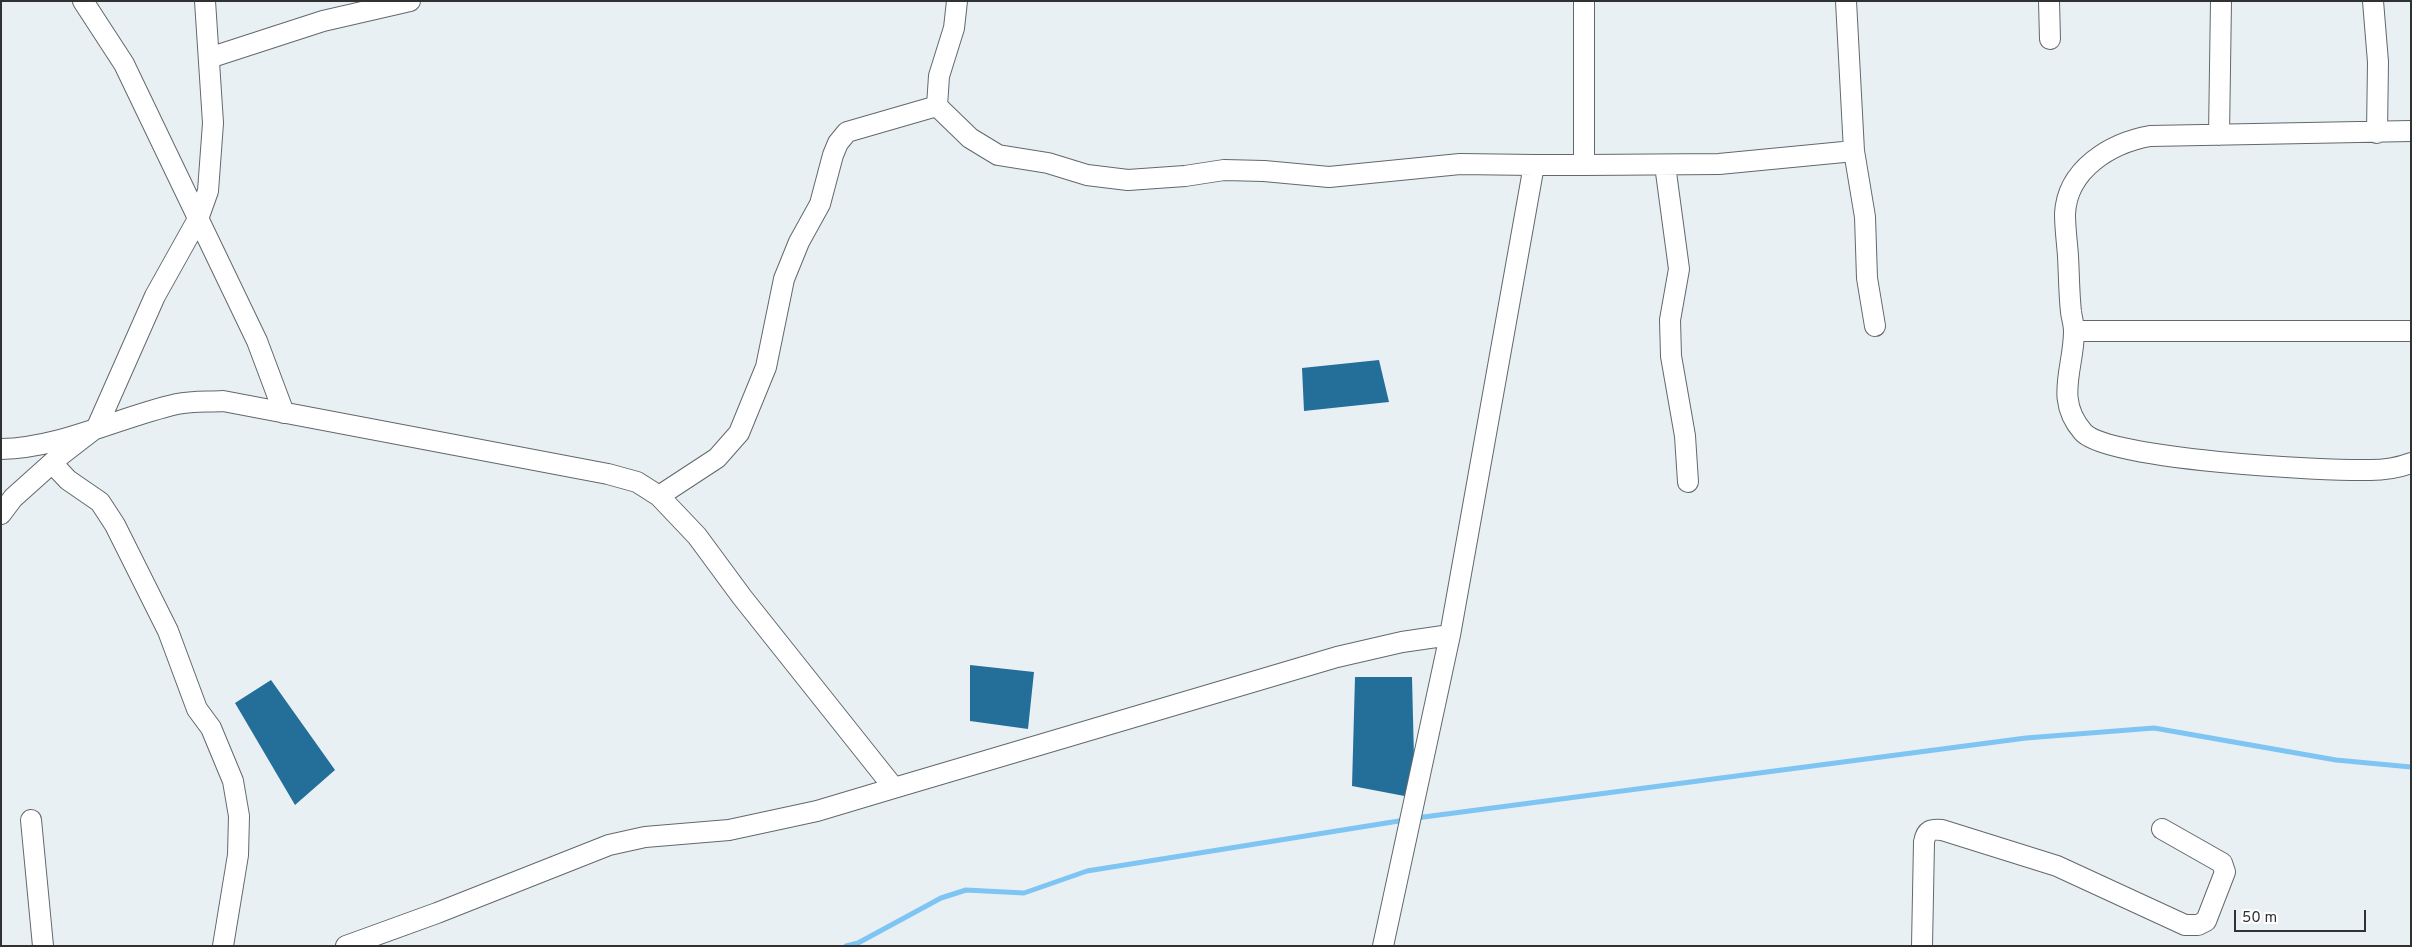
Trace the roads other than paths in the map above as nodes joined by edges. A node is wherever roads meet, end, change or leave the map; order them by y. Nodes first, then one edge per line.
1 (83, 1) edge
2 (206, 1) edge
3 (410, 1) edge
4 (957, 1) edge
5 (1584, 1) edge
6 (1846, 1) edge
7 (2049, 1) edge
8 (2221, 1) edge
9 (2373, 1) edge
10 (2050, 39) dead end
11 (209, 58) junction
12 (937, 106) junction
13 (2411, 131) edge
14 (2377, 133) junction
15 (2219, 135) junction
16 (1854, 151) junction
17 (1534, 165) junction
18 (1584, 165) junction
19 (1665, 165) junction
20 (198, 219) junction
21 (1875, 326) dead end
22 (2074, 331) junction
23 (2411, 331) edge
24 (284, 413) junction
25 (97, 427) junction
26 (1, 449) edge
27 (52, 463) junction
28 (2411, 463) edge
29 (1688, 482) dead end
30 (659, 496) junction
31 (1, 514) edge
32 (1450, 635) junction
33 (894, 788) junction
34 (31, 820) dead end
35 (2162, 829) dead end
36 (43, 946) edge
37 (223, 946) edge
38 (346, 946) edge
39 (1383, 946) edge
40 (1922, 946) edge

1 - 20 street
2 - 11 street
3 - 11 street
4 - 12 street
5 - 18 street
6 - 16 street
7 - 10 street
8 - 15 street
9 - 14 street
11 - 20 street
12 - 17 street
12 - 30 street
13 - 14 street
14 - 15 street
15 - 22 street
16 - 19 street
16 - 21 street
17 - 18 street
17 - 32 street
18 - 19 street
19 - 29 street
20 - 24 street
20 - 25 street
22 - 23 street
22 - 28 street
24 - 25 street
24 - 30 street
25 - 26 street
25 - 27 street
27 - 31 street
27 - 37 street
30 - 33 street
32 - 33 street
32 - 39 street
33 - 38 street
34 - 36 street
35 - 40 street

